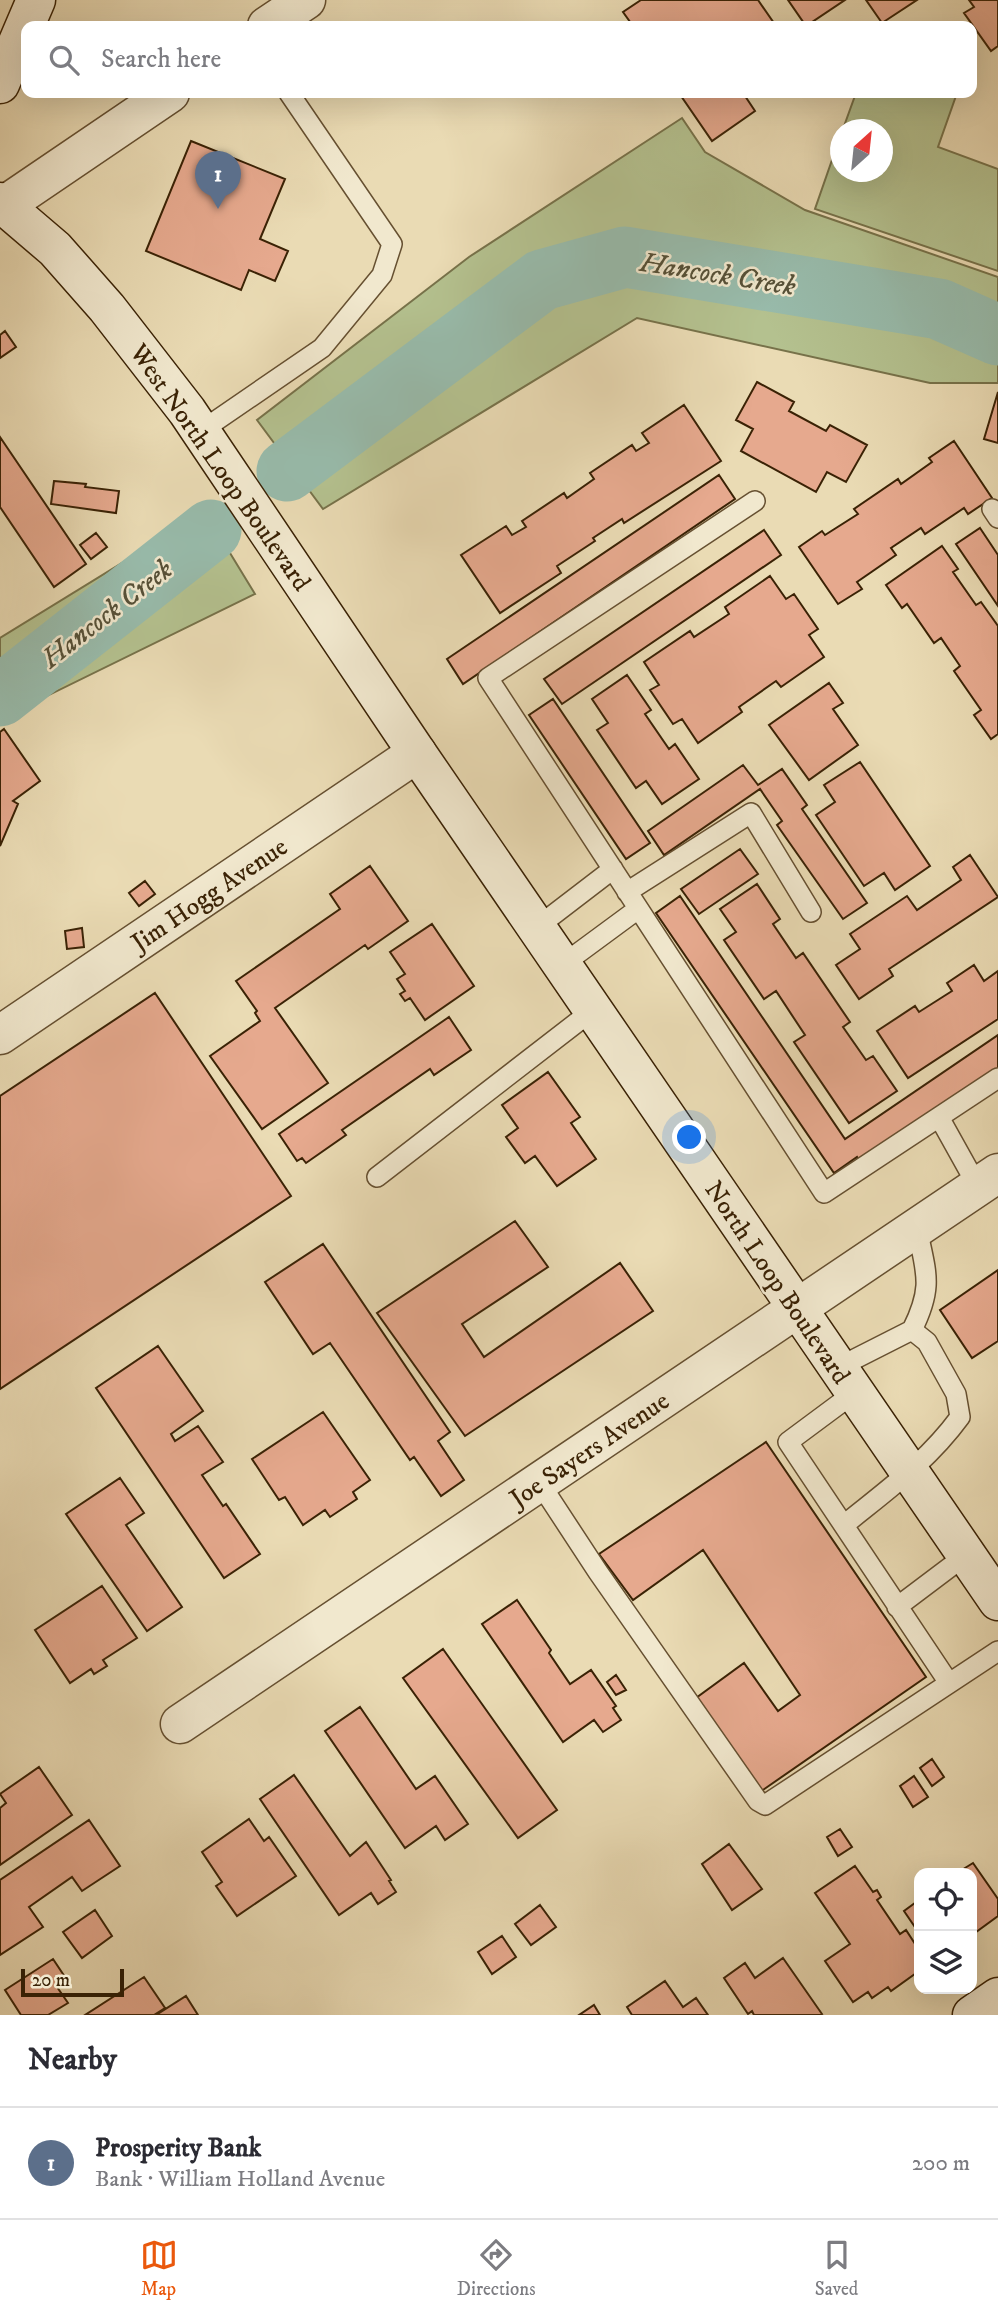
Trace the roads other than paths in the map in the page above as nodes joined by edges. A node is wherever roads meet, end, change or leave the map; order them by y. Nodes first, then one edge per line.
1 (36, 0) edge
2 (306, 0) edge
3 (27, 21) edge
4 (274, 21) edge
5 (21, 35) edge
6 (0, 84) edge
7 (162, 98) edge
8 (292, 98) edge
9 (2, 203) edge
10 (201, 431) junction
11 (755, 501) dead end
12 (417, 753) junction
13 (613, 869) junction
14 (628, 892) junction
15 (638, 909) junction
16 (811, 912) dead end
17 (536, 928) junction
18 (562, 965) junction
19 (593, 1010) junction
20 (0, 1035) edge
21 (998, 1078) edge
22 (939, 1117) junction
23 (377, 1177) dead end
24 (988, 1180) edge
25 (917, 1228) junction
26 (796, 1308) junction
27 (912, 1330) junction
28 (846, 1380) junction
29 (909, 1473) junction
30 (539, 1482) junction
31 (844, 1525) junction
32 (966, 1555) junction
33 (998, 1601) edge
34 (897, 1607) junction
35 (998, 1651) edge
36 (949, 1683) junction
37 (180, 1724) dead end
38 (998, 1997) edge
39 (972, 2015) edge

1 - 3 street
2 - 4 street
5 - 6 street
7 - 9 street
8 - 10 lane
9 - 10 street, West North Loop Boulevard
10 - 12 street, West North Loop Boulevard
11 - 13 lane
12 - 17 street, North Loop Boulevard
12 - 20 street, Jim Hogg Avenue
13 - 14 lane
13 - 17 lane
14 - 15 lane
14 - 16 lane
15 - 18 lane
15 - 22 lane
17 - 18 street, North Loop Boulevard
18 - 19 street, North Loop Boulevard
19 - 23 lane
19 - 26 street, North Loop Boulevard
21 - 22 lane
22 - 24 lane
24 - 25 street, Joe Sayers Avenue
25 - 26 street, Joe Sayers Avenue
25 - 27 lane
26 - 28 street, North Loop Boulevard
26 - 30 street, Joe Sayers Avenue
27 - 28 lane
27 - 29 lane
28 - 29 street, North Loop Boulevard
28 - 31 lane
29 - 31 lane
29 - 32 street, North Loop Boulevard
30 - 36 lane
30 - 37 street, Joe Sayers Avenue
31 - 34 lane
32 - 33 street, North Loop Boulevard
32 - 34 lane
34 - 36 lane
35 - 36 lane
38 - 39 street

